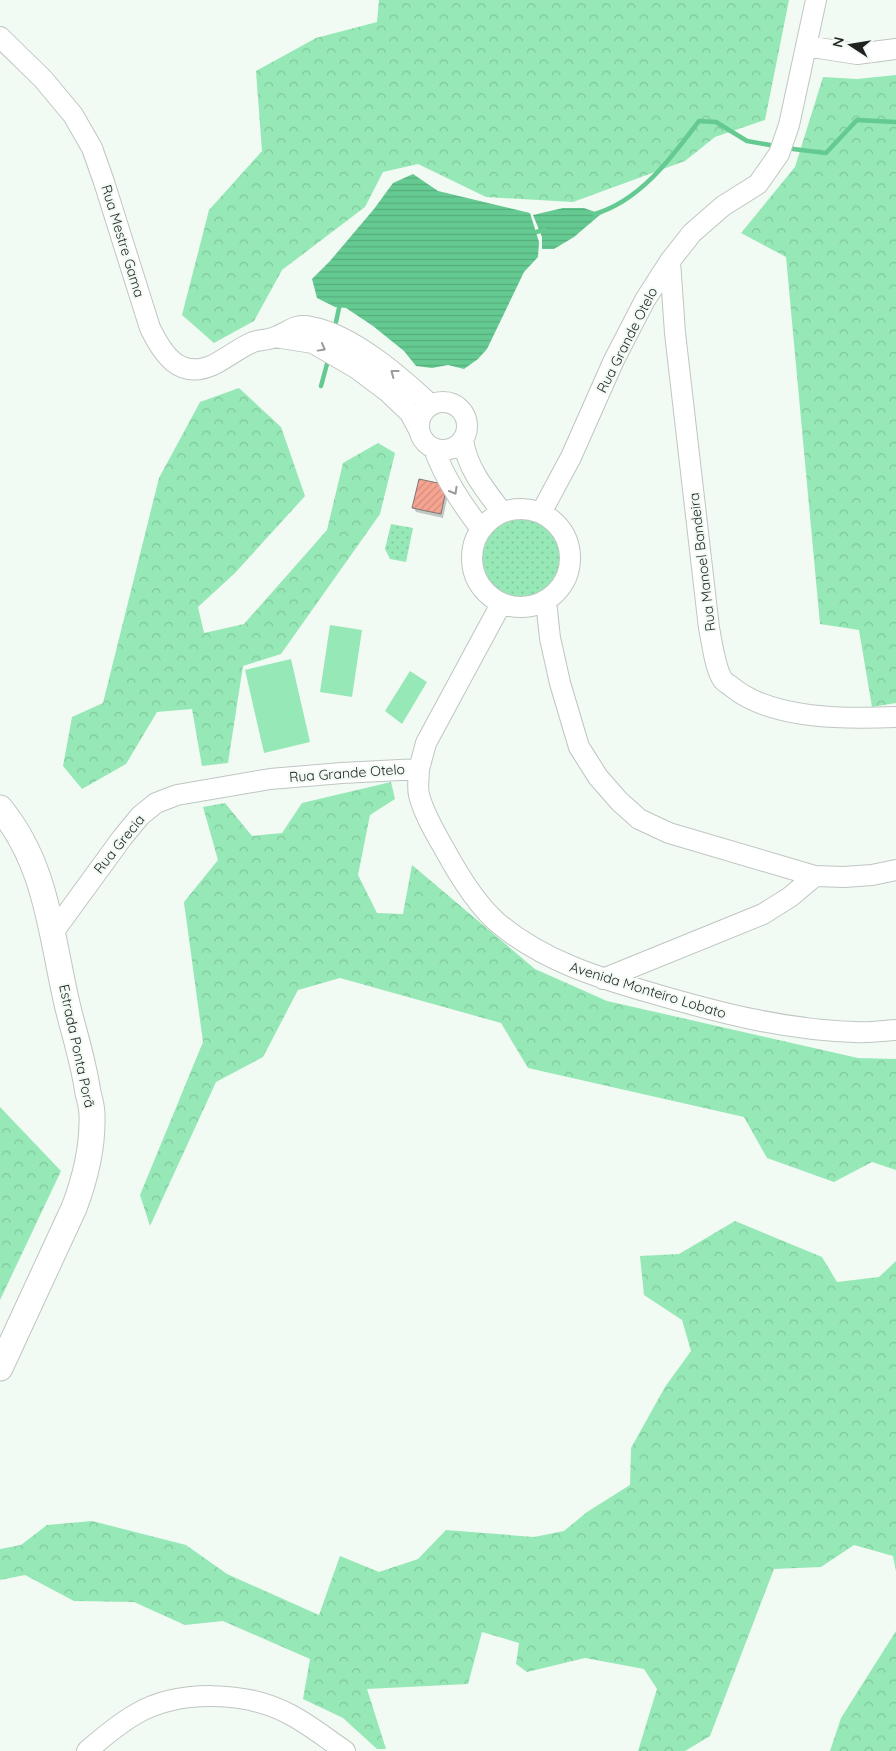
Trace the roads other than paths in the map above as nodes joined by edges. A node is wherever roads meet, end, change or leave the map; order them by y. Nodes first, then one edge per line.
1 (816, 0) edge
2 (0, 36) edge
3 (806, 46) junction
4 (896, 49) edge
5 (670, 262) junction
6 (275, 337) junction
7 (431, 405) junction
8 (419, 430) junction
9 (463, 440) junction
10 (434, 449) junction
11 (502, 512) junction
12 (541, 513) junction
13 (481, 529) junction
14 (546, 601) junction
15 (501, 604) junction
16 (896, 717) edge
17 (419, 769) junction
18 (270, 779) joint
19 (0, 808) edge
20 (896, 870) edge
21 (815, 876) junction
22 (52, 934) junction
23 (603, 979) junction
24 (896, 1030) edge
25 (0, 1368) edge
26 (87, 1751) edge
27 (345, 1751) edge

1 - 3 street, Rua Grande Otelo
2 - 6 street, Rua Mestre Gama
3 - 4 street
3 - 5 street, Rua Grande Otelo
5 - 12 street, Rua Grande Otelo
5 - 16 street, Rua Manoel Bandeira
7 -> 6 street, Rua Mestre Gama
6 -> 8 street, Rua Mestre Gama
7 - 8 street
7 - 9 street
8 - 10 street
9 - 10 street
9 - 11 street
10 -> 13 street
11 - 12 street
11 - 13 street
12 - 14 street
13 - 15 street
14 - 15 street
14 - 21 street
15 - 17 street, Rua Grande Otelo
17 - 18 street, Rua Grande Otelo
17 - 23 street, Avenida Monteiro Lobato
18 - 22 street, Rua Grecia
19 - 22 main road, Estrada Ponta Porã
20 - 21 street
21 - 23 street
22 - 25 main road, Estrada Ponta Porã
23 - 24 street, Avenida Monteiro Lobato
26 - 27 street

